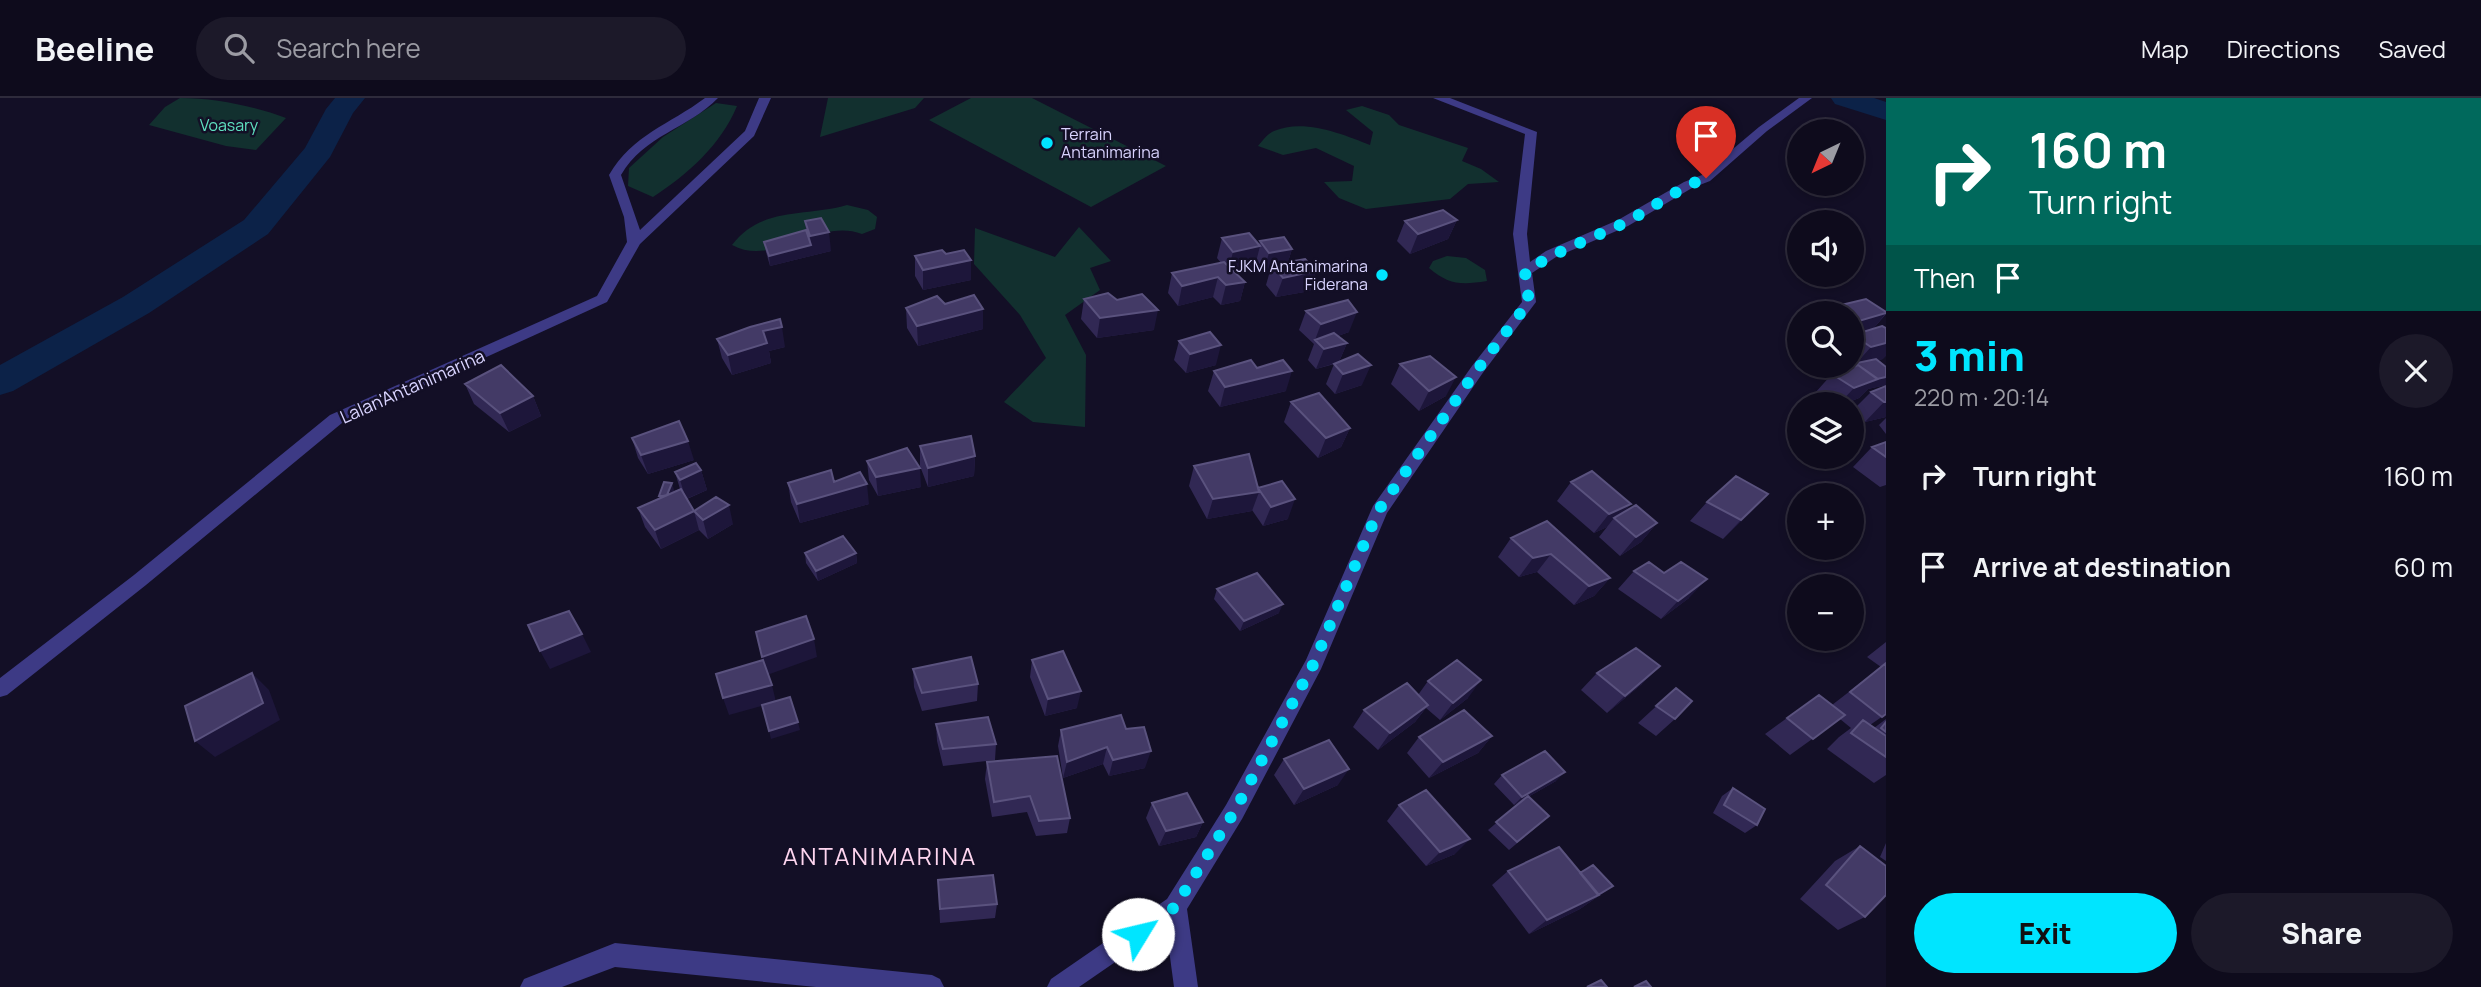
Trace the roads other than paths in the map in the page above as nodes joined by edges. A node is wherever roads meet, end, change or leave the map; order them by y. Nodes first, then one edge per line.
1 (712, 98) edge
2 (765, 98) edge
3 (1439, 98) edge
4 (1806, 98) edge
5 (634, 242) junction
6 (1525, 272) junction
7 (0, 689) edge
8 (1175, 907) junction
9 (532, 987) edge
10 (932, 987) edge
11 (1059, 987) edge
12 (1185, 987) edge

1 - 5 street
2 - 5 street, Lalan'Antanimarina
3 - 6 street
4 - 6 street
5 - 7 street, Lalan'Antanimarina
6 - 8 street
8 - 11 street
8 - 12 street
9 - 10 street

